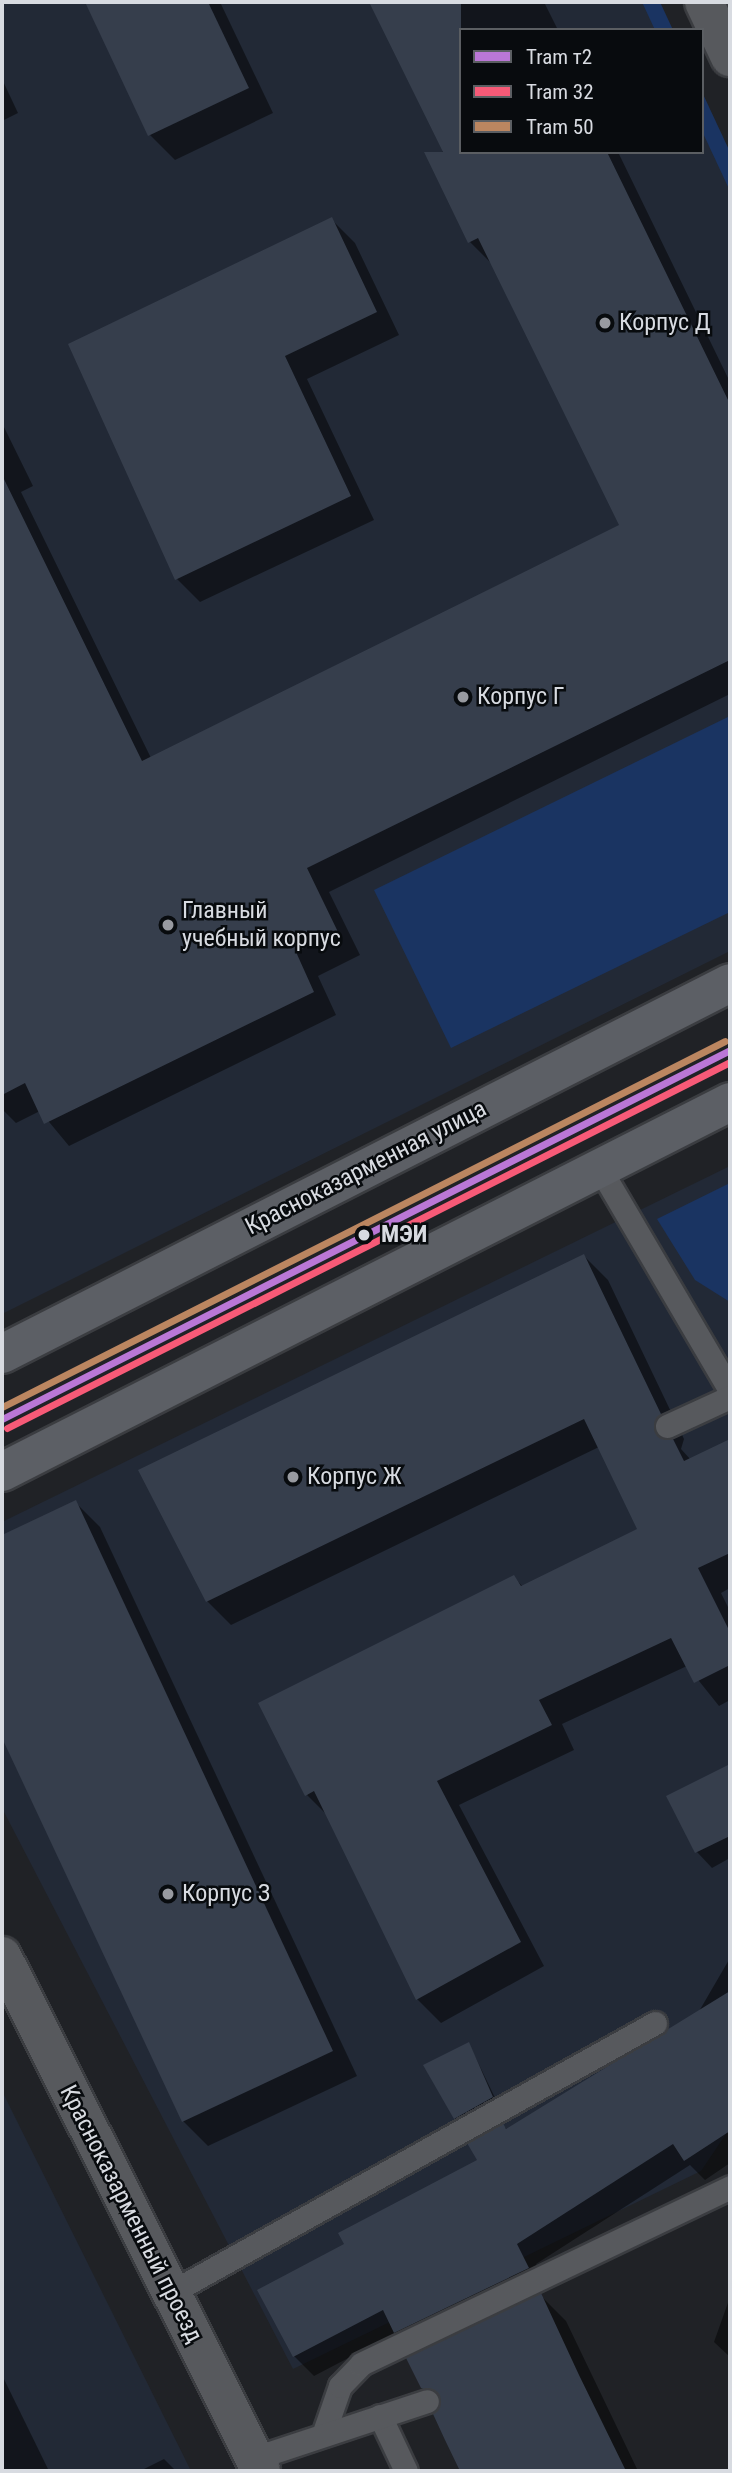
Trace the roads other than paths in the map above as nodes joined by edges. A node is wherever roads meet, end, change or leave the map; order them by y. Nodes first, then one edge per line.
1 (704, 2) edge
2 (730, 57) edge
3 (730, 983) edge
4 (730, 1102) edge
5 (599, 1167) junction
6 (2, 1354) edge
7 (730, 1390) edge
8 (730, 1397) edge
9 (667, 1426) dead end
10 (2, 1472) edge
11 (2, 1956) edge
12 (655, 2023) dead end
13 (730, 2187) edge
14 (170, 2293) junction
15 (426, 2401) dead end
16 (380, 2416) junction
17 (323, 2435) junction
18 (258, 2465) edge
19 (406, 2471) edge

1 - 2 street
3 - 6 main road, Красноказарменная улица
4 - 5 main road
5 - 7 lane
5 - 10 main road
8 - 9 lane
11 - 14 street, Красноказарменный проезд
12 - 14 lane
13 - 17 lane
14 - 18 street, Красноказарменный проезд
15 - 16 lane
16 - 17 lane
16 - 19 lane
17 - 18 lane

